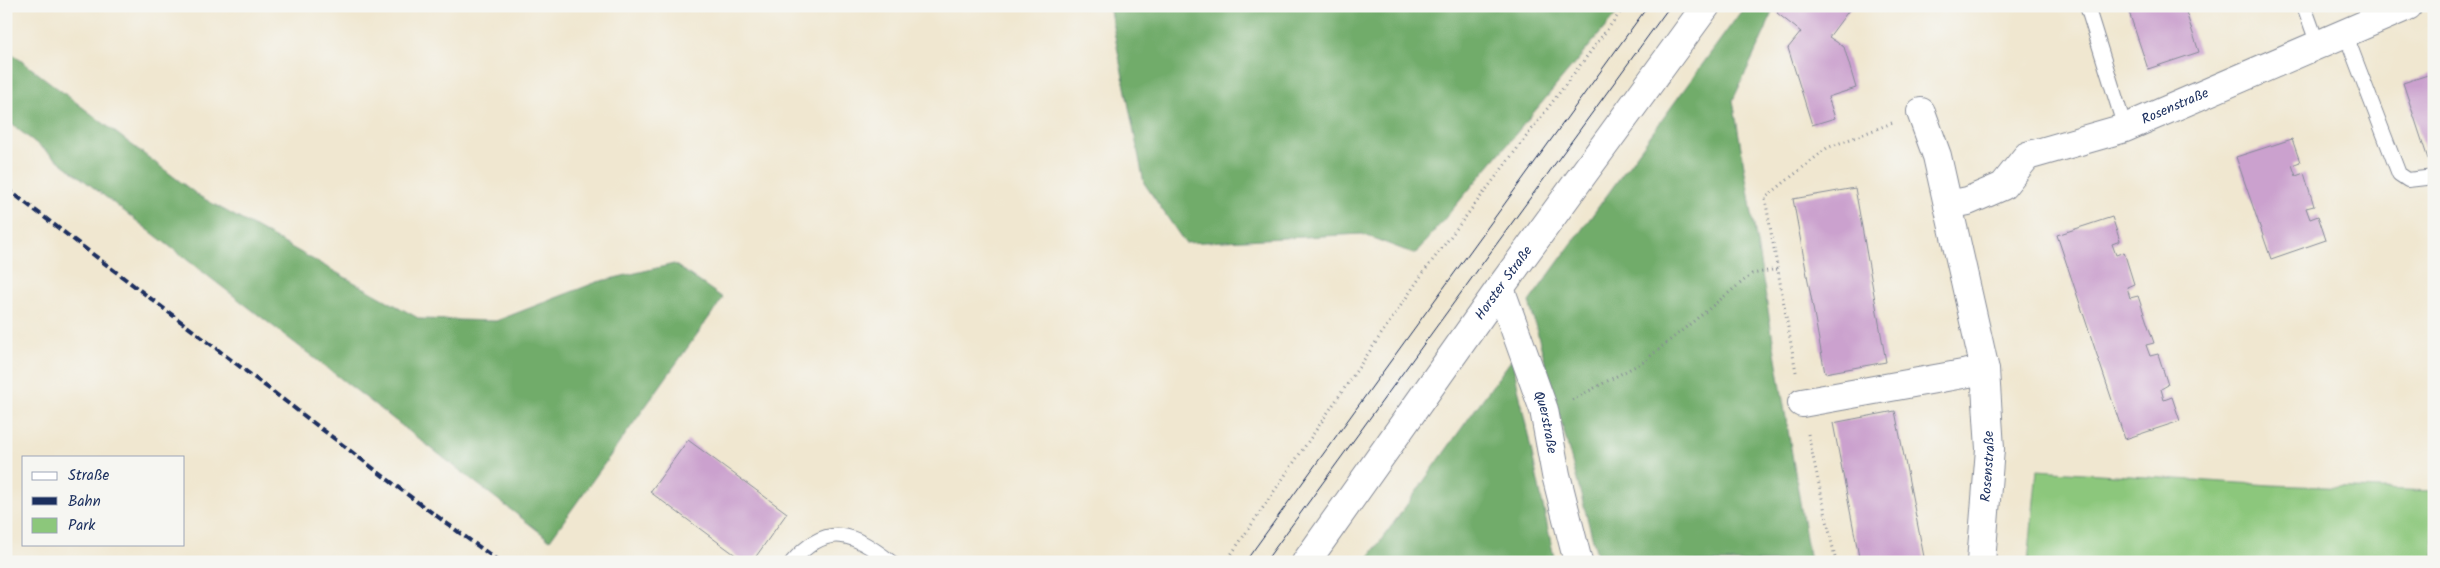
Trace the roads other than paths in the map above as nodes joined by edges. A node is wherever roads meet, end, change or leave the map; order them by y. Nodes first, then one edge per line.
1 (1706, 6) edge
2 (2087, 6) edge
3 (2304, 6) edge
4 (2408, 6) edge
5 (2346, 33) junction
6 (2318, 45) junction
7 (1921, 112) road end
8 (2125, 128) junction
9 (2434, 177) edge
10 (1948, 205) junction
11 (1500, 288) junction
12 (1985, 370) junction
13 (1802, 403) road end
14 (792, 562) edge
15 (891, 562) edge
16 (1306, 562) edge
17 (1578, 562) edge
18 (1982, 562) edge

1 - 11 street, Horster Straße
2 - 8 lane
3 - 6 lane
4 - 5 street, Rosenstraße
5 - 6 street, Rosenstraße
5 - 9 lane
6 - 8 street, Rosenstraße
7 - 10 street, Rosenstraße
8 - 10 street, Rosenstraße
10 - 12 street, Rosenstraße
11 - 16 street, Horster Straße
11 - 17 street, Querstraße
12 - 13 street
12 - 18 street, Rosenstraße
14 - 15 lane

